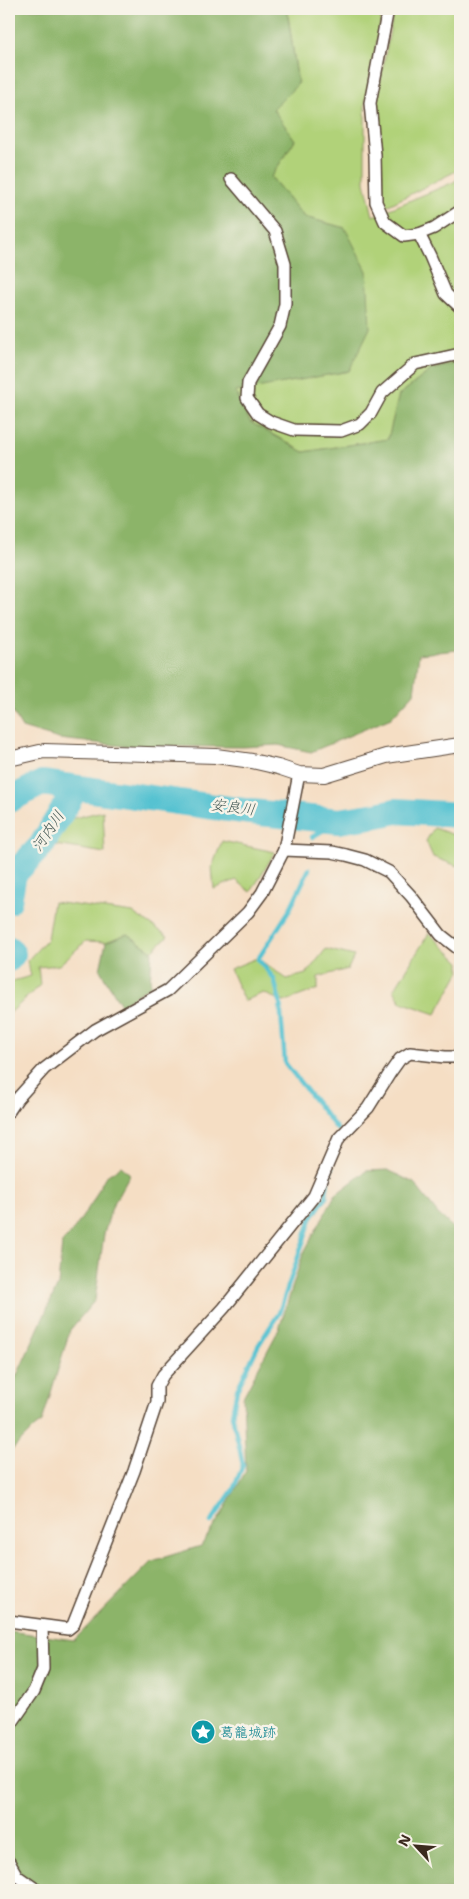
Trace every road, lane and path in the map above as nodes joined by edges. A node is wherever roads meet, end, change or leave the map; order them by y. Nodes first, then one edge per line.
1 (388, 9) edge
2 (231, 179) dead end
3 (460, 211) edge
4 (419, 234) junction
5 (460, 307) edge
6 (460, 354) edge
7 (460, 744) edge
8 (9, 759) edge
9 (299, 774) junction
10 (285, 847) junction
11 (460, 950) edge
12 (460, 1057) edge
13 (9, 1111) edge
14 (9, 1621) edge
15 (42, 1626) junction
16 (9, 1727) edge
17 (9, 1862) edge
18 (37, 1890) edge

1 - 4 street
2 - 6 street
3 - 4 street
4 - 5 street
7 - 9 street
8 - 9 street
9 - 10 street
10 - 11 street
10 - 13 street
12 - 15 street
14 - 15 street
15 - 16 street
17 - 18 street

